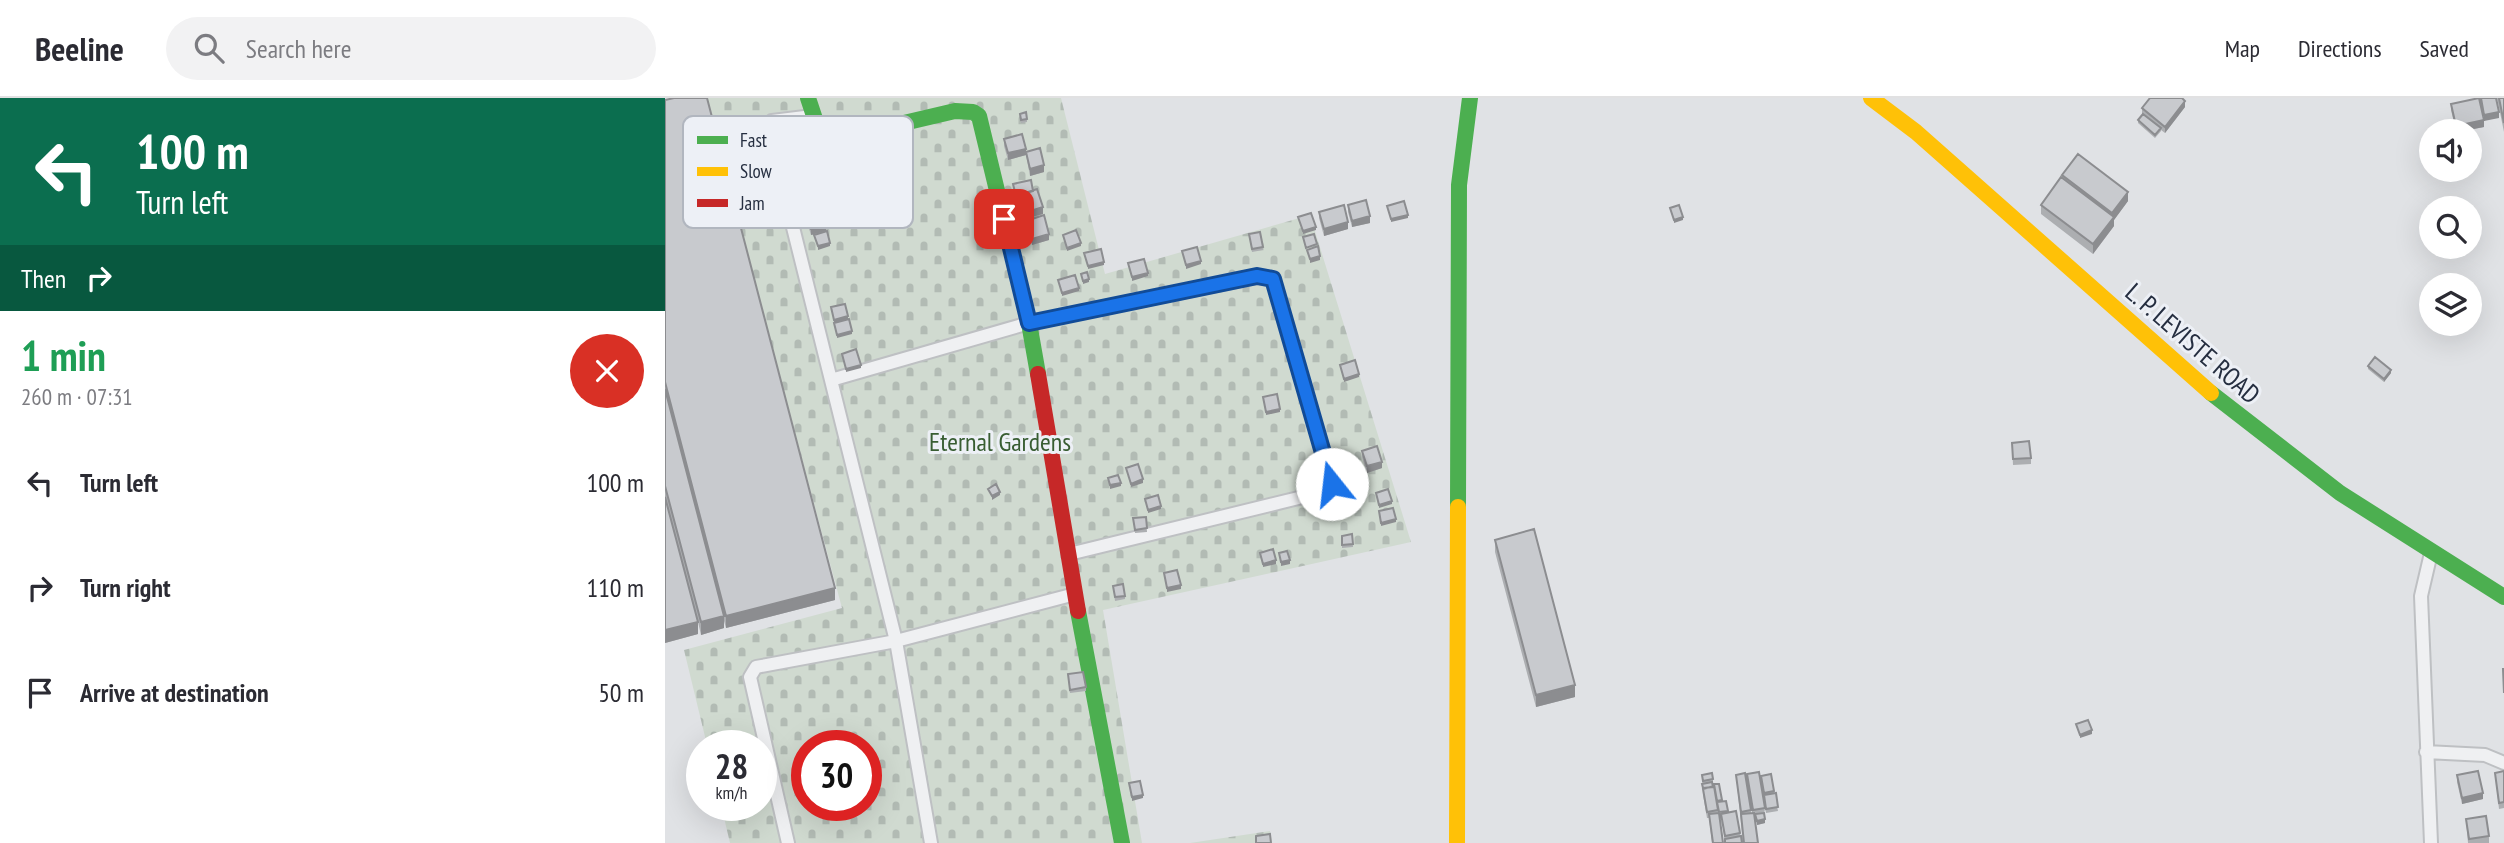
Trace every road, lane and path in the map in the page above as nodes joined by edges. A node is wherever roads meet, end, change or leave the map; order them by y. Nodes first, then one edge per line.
1 (809, 98) edge
2 (1470, 98) edge
3 (1871, 98) edge
4 (954, 105) edge
5 (813, 116) edge
6 (913, 117) edge
7 (793, 228) edge
8 (1029, 323) junction
9 (831, 380) junction
10 (1069, 554) junction
11 (2431, 554) junction
12 (1075, 594) junction
13 (2504, 597) edge
14 (896, 641) junction
15 (2426, 752) junction
16 (2504, 763) edge
17 (788, 843) edge
18 (931, 843) edge
19 (1122, 843) edge
20 (1458, 843) edge
21 (2431, 843) edge

1 - 5 street
2 - 20 street
3 - 11 street, L. P. LEVISTE ROAD
4 - 6 street
4 - 8 street
7 - 9 street
8 - 9 street
8 - 10 street
8 - 10 street
9 - 14 street
10 - 12 street
11 - 13 street, L. P. LEVISTE ROAD
11 - 15 street
12 - 14 street
12 - 19 street
14 - 17 street
14 - 18 street
15 - 16 street
15 - 21 street

